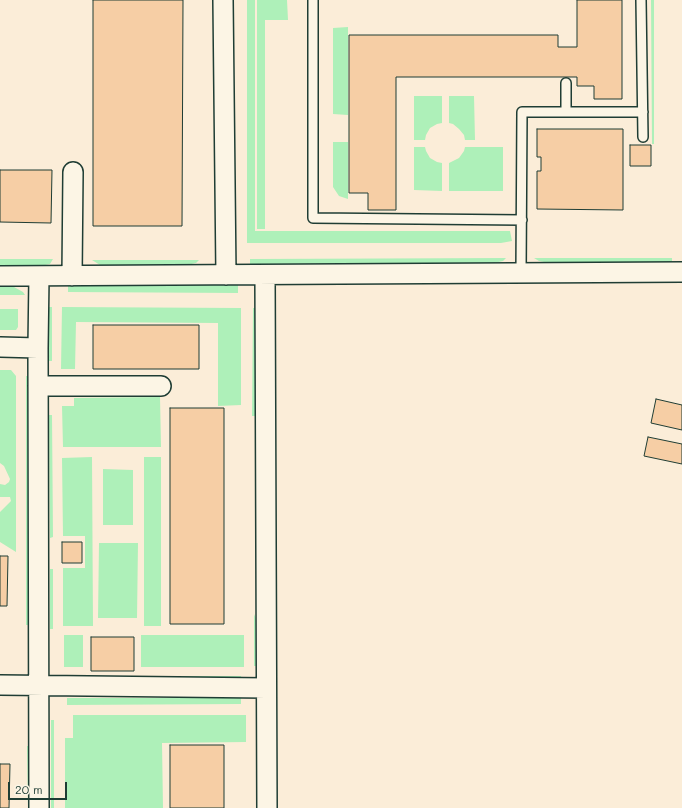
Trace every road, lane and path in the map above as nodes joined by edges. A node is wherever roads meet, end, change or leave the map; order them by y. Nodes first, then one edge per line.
1 (223, 0) edge
2 (313, 0) edge
3 (641, 0) edge
4 (566, 83) dead end
5 (566, 112) junction
6 (643, 112) junction
7 (643, 137) dead end
8 (73, 172) dead end
9 (522, 220) junction
10 (682, 272) edge
11 (522, 274) junction
12 (226, 275) junction
13 (265, 275) junction
14 (0, 276) edge
15 (39, 276) junction
16 (72, 276) junction
17 (0, 347) edge
18 (38, 348) junction
19 (38, 386) junction
20 (161, 386) dead end
21 (0, 685) edge
22 (39, 686) junction
23 (266, 688) junction
24 (39, 808) edge
25 (267, 808) edge

1 - 12 street
2 - 9 lane
3 - 6 lane
4 - 5 lane
5 - 6 lane
5 - 9 lane
6 - 7 lane
8 - 16 street
9 - 11 lane
10 - 11 street
11 - 13 street
12 - 13 street
12 - 16 street
13 - 23 street
14 - 15 street
15 - 16 street
15 - 18 street
17 - 18 street
18 - 19 street
19 - 20 street
19 - 22 street
21 - 22 street
22 - 23 street
22 - 24 street
23 - 25 street

